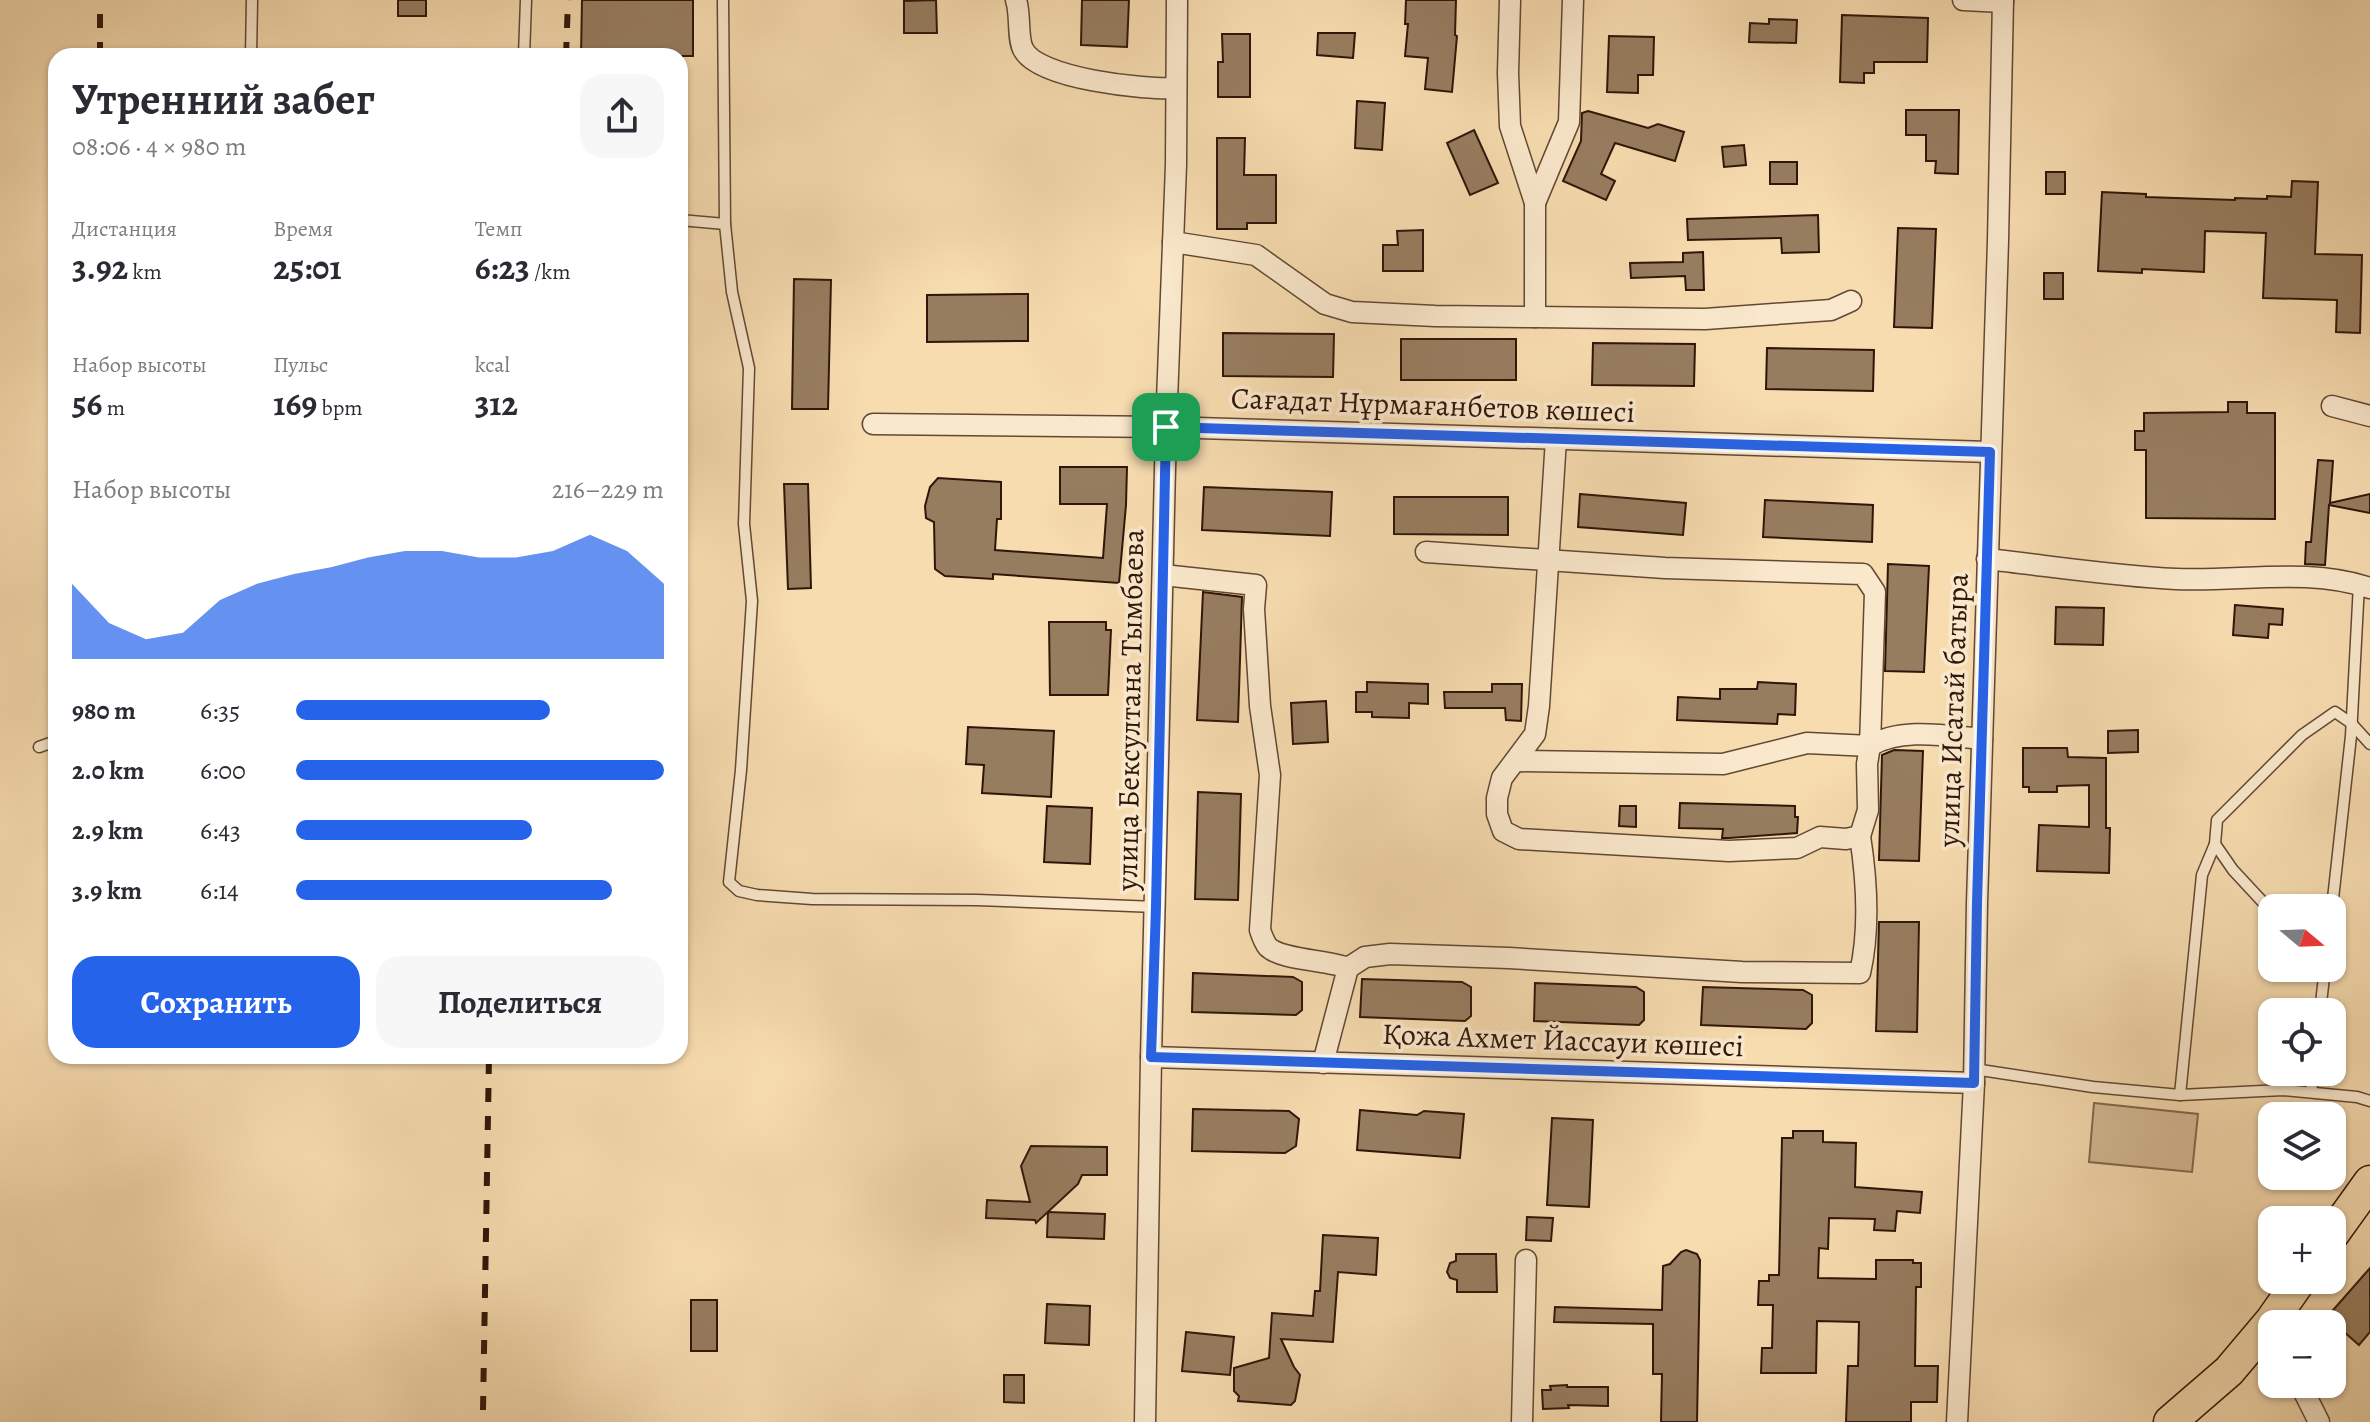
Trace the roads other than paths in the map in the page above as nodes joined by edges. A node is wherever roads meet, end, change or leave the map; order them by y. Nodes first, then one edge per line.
1 (252, 0) edge
2 (526, 0) edge
3 (723, 0) edge
4 (1016, 0) edge
5 (1177, 0) edge
6 (1510, 0) edge
7 (1573, 0) edge
8 (1963, 0) edge
9 (2003, 1) edge
10 (251, 48) edge
11 (524, 48) edge
12 (1176, 88) junction
13 (1535, 203) junction
14 (688, 221) edge
15 (725, 224) junction
16 (1173, 242) junction
17 (1851, 301) dead end
18 (1535, 317) junction
19 (2332, 406) dead end
20 (2370, 416) edge
21 (873, 424) dead end
22 (1166, 427) junction
23 (1556, 439) junction
24 (1990, 452) junction
25 (1426, 552) dead end
26 (1987, 559) junction
27 (1547, 560) junction
28 (1163, 575) junction
29 (2364, 586) edge
30 (2351, 723) junction
31 (1982, 739) junction
32 (48, 744) edge
33 (2370, 744) edge
34 (1870, 746) junction
35 (39, 747) dead end
36 (1516, 761) junction
37 (1860, 836) junction
38 (2215, 844) junction
39 (2333, 894) edge
40 (2258, 897) edge
41 (1156, 907) junction
42 (1348, 968) junction
43 (1151, 1057) junction
44 (1323, 1063) junction
45 (1974, 1076) junction
46 (2312, 1086) edge
47 (2311, 1092) junction
48 (2180, 1095) junction
49 (2370, 1101) edge
50 (2370, 1182) edge
51 (2346, 1215) edge
52 (1526, 1260) dead end
53 (2258, 1338) edge
54 (2307, 1398) edge
55 (1145, 1422) edge
56 (1522, 1422) edge
57 (1957, 1422) edge
58 (2170, 1422) edge
59 (2319, 1422) edge

1 - 10 lane
2 - 11 lane
3 - 15 lane
4 - 12 street
5 - 12 street, улица Бексултана Тымбаева
6 - 13 street
7 - 13 street
8 - 9 street
9 - 24 street, улица Исатай батыра
12 - 16 street, улица Бексултана Тымбаева
13 - 18 street
14 - 15 lane
15 - 41 lane
16 - 18 street
16 - 22 street, улица Бексултана Тымбаева
17 - 18 street
19 - 20 street
21 - 22 street, Сағадат Нұрмағанбетов көшесі
22 - 23 street, Сағадат Нұрмағанбетов көшесі
22 - 28 street, улица Бексултана Тымбаева
23 - 24 street, Сағадат Нұрмағанбетов көшесі
23 - 27 street
24 - 26 street, улица Исатай батыра
25 - 27 street
26 - 29 street
26 - 31 street, улица Исатай батыра
27 - 34 street
27 - 36 street
28 - 41 street, улица Бексултана Тымбаева
28 - 42 street
29 - 30 lane
30 - 33 lane
30 - 38 lane
30 - 39 lane
31 - 34 street
31 - 45 street, улица Исатай батыра
32 - 35 lane
34 - 36 street
34 - 37 street
36 - 37 street
37 - 42 street
38 - 40 lane
38 - 48 lane
41 - 43 street, улица Бексултана Тымбаева
42 - 44 street
43 - 44 street, Қожа Ахмет Йассауи көшесі
43 - 55 street, улица Бексултана Тымбаева
44 - 45 street, Қожа Ахмет Йассауи көшесі
45 - 48 lane
45 - 57 street, улица Исатай батыра
46 - 47 lane
47 - 48 lane
47 - 49 lane
50 - 51 main road
52 - 56 street
53 - 58 main road
54 - 59 street

